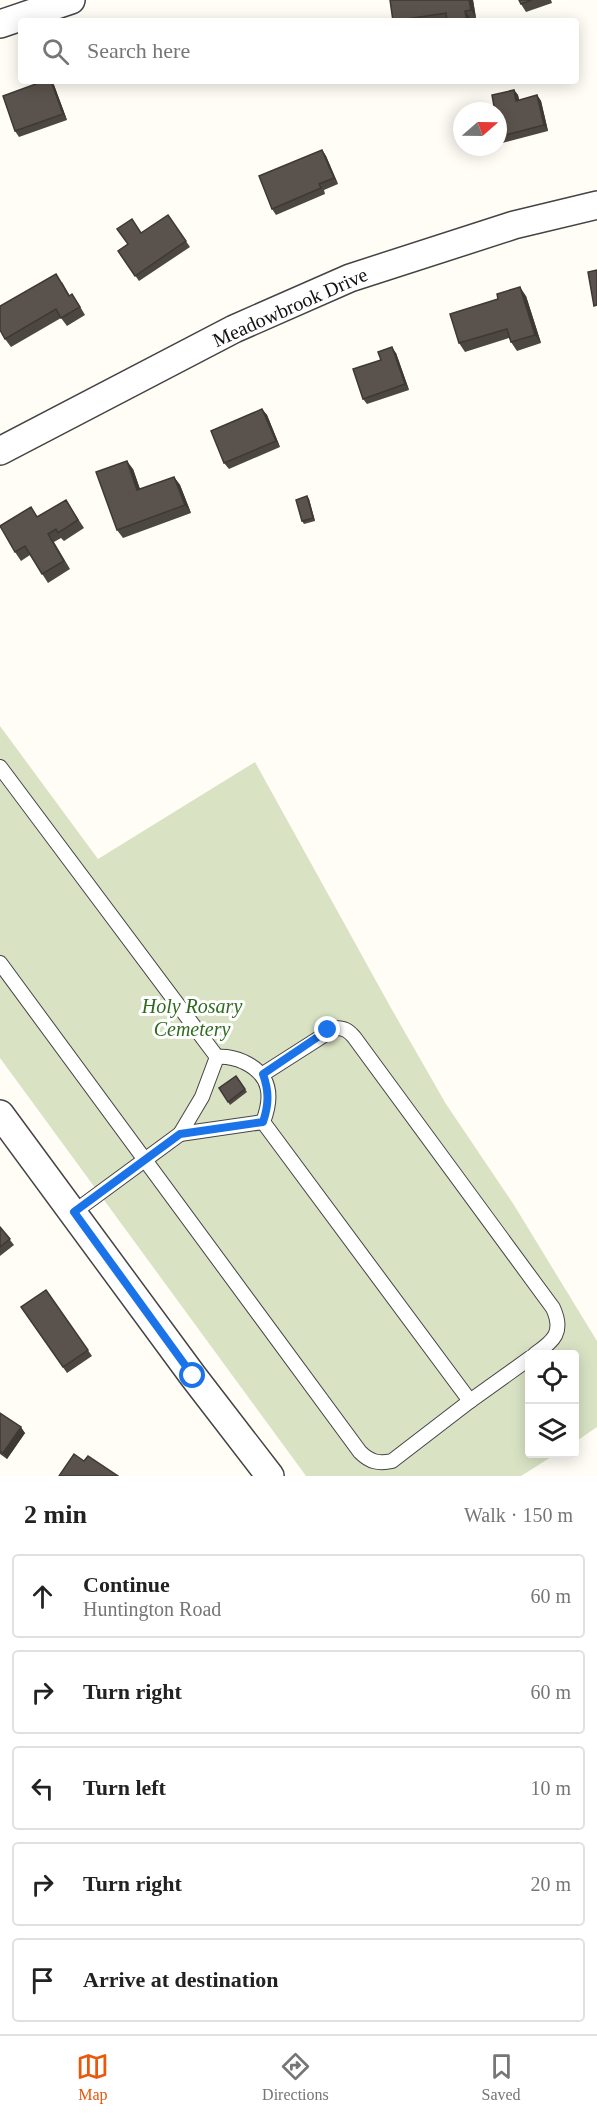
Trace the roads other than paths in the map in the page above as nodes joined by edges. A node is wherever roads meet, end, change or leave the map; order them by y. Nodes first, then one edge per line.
1 (70, 0) edge
2 (32, 5) edge
3 (0, 24) edge
4 (597, 205) edge
5 (0, 451) edge
6 (0, 767) edge
7 (6, 786) edge
8 (0, 963) edge
9 (217, 1057) junction
10 (263, 1074) junction
11 (0, 1114) edge
12 (263, 1122) junction
13 (180, 1134) junction
14 (144, 1160) junction
15 (74, 1212) junction
16 (540, 1350) edge
17 (525, 1362) edge
18 (470, 1401) junction
19 (270, 1476) edge

1 - 2 street
2 - 3 street
4 - 5 street, Meadowbrook Drive
6 - 7 lane
7 - 9 lane
8 - 14 lane
9 - 10 lane
9 - 13 lane
10 - 12 lane
10 - 16 lane
11 - 15 street
12 - 13 lane
12 - 18 lane
13 - 14 lane
14 - 15 lane
14 - 18 lane
15 - 19 street
17 - 18 lane

